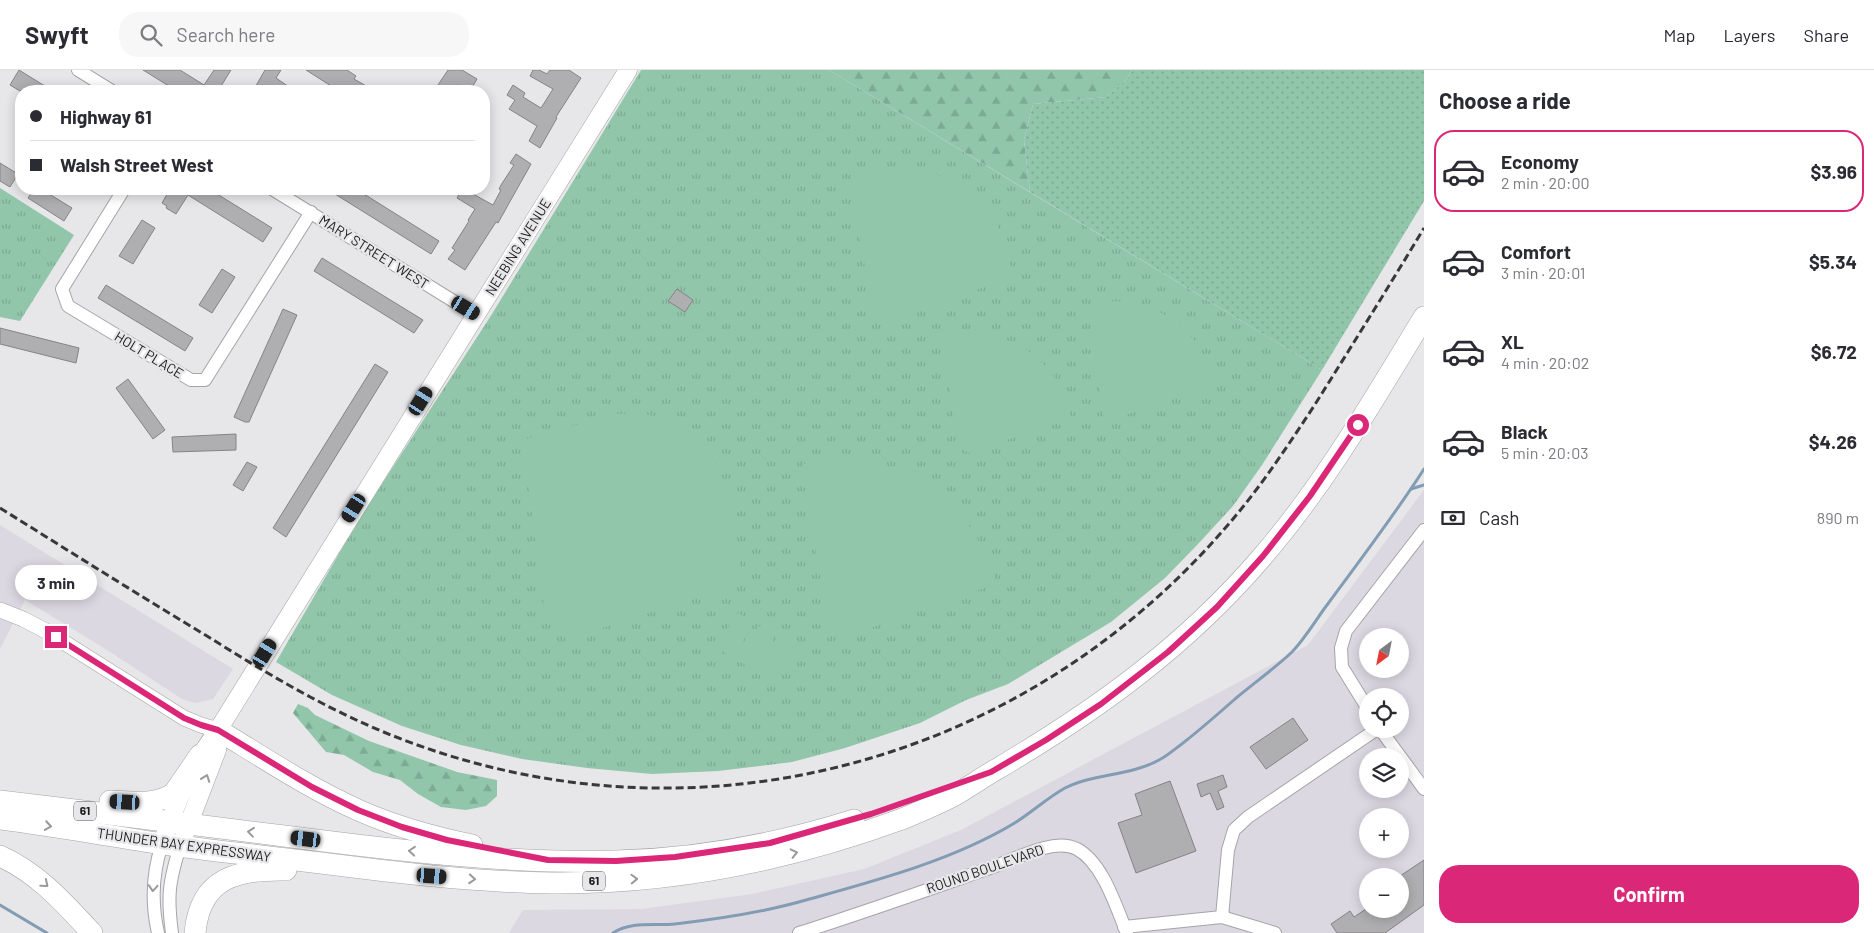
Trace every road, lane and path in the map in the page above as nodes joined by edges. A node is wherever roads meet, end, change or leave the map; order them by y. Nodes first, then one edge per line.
1 (78, 70) edge
2 (628, 70) edge
3 (102, 85) edge
4 (120, 195) edge
5 (282, 195) edge
6 (311, 212) junction
7 (476, 315) junction
8 (1424, 316) edge
9 (1424, 530) edge
10 (0, 610) edge
11 (1359, 695) edge
12 (218, 730) junction
13 (1365, 738) edge
14 (1385, 738) edge
15 (200, 755) junction
16 (991, 772) junction
17 (1424, 789) edge
18 (0, 800) edge
19 (0, 819) edge
20 (179, 823) junction
21 (171, 845) junction
22 (0, 856) edge
23 (548, 860) junction
24 (415, 875) junction
25 (1222, 917) junction
26 (1126, 930) edge
27 (92, 933) edge
28 (158, 933) edge
29 (172, 933) edge
30 (195, 933) edge
31 (799, 933) edge
32 (1275, 933) edge

1 - 3 street
2 - 7 main road, NEEBING AVENUE
4 - 6 street, HOLT PLACE
5 - 6 street, MARY STREET WEST
6 - 7 street, MARY STREET WEST
7 - 12 main road, NEEBING AVENUE
8 - 16 highway, 61
9 - 11 street
10 - 12 street
12 - 15 main road, NEEBING AVENUE
20 -> 12 main road, NEEBING AVENUE
12 - 23 highway
13 - 25 street
14 - 17 street
15 - 18 highway
15 - 20 main road, NEEBING AVENUE
16 - 23 highway, THUNDER BAY EXPRESSWAY / 61
24 -> 16 highway, THUNDER BAY EXPRESSWAY / 61
18 - 20 highway, THUNDER BAY EXPRESSWAY / 61
19 -> 21 highway, THUNDER BAY EXPRESSWAY / 61
20 - 21 main road, NEEBING AVENUE
23 -> 20 highway, THUNDER BAY EXPRESSWAY / 61
21 - 24 highway, THUNDER BAY EXPRESSWAY / 61
21 -> 28 street
21 - 29 street
22 -> 27 highway
24 - 30 highway
25 - 26 street, ROUND BOULEVARD
25 - 32 street
26 - 31 street, ROUND BOULEVARD

